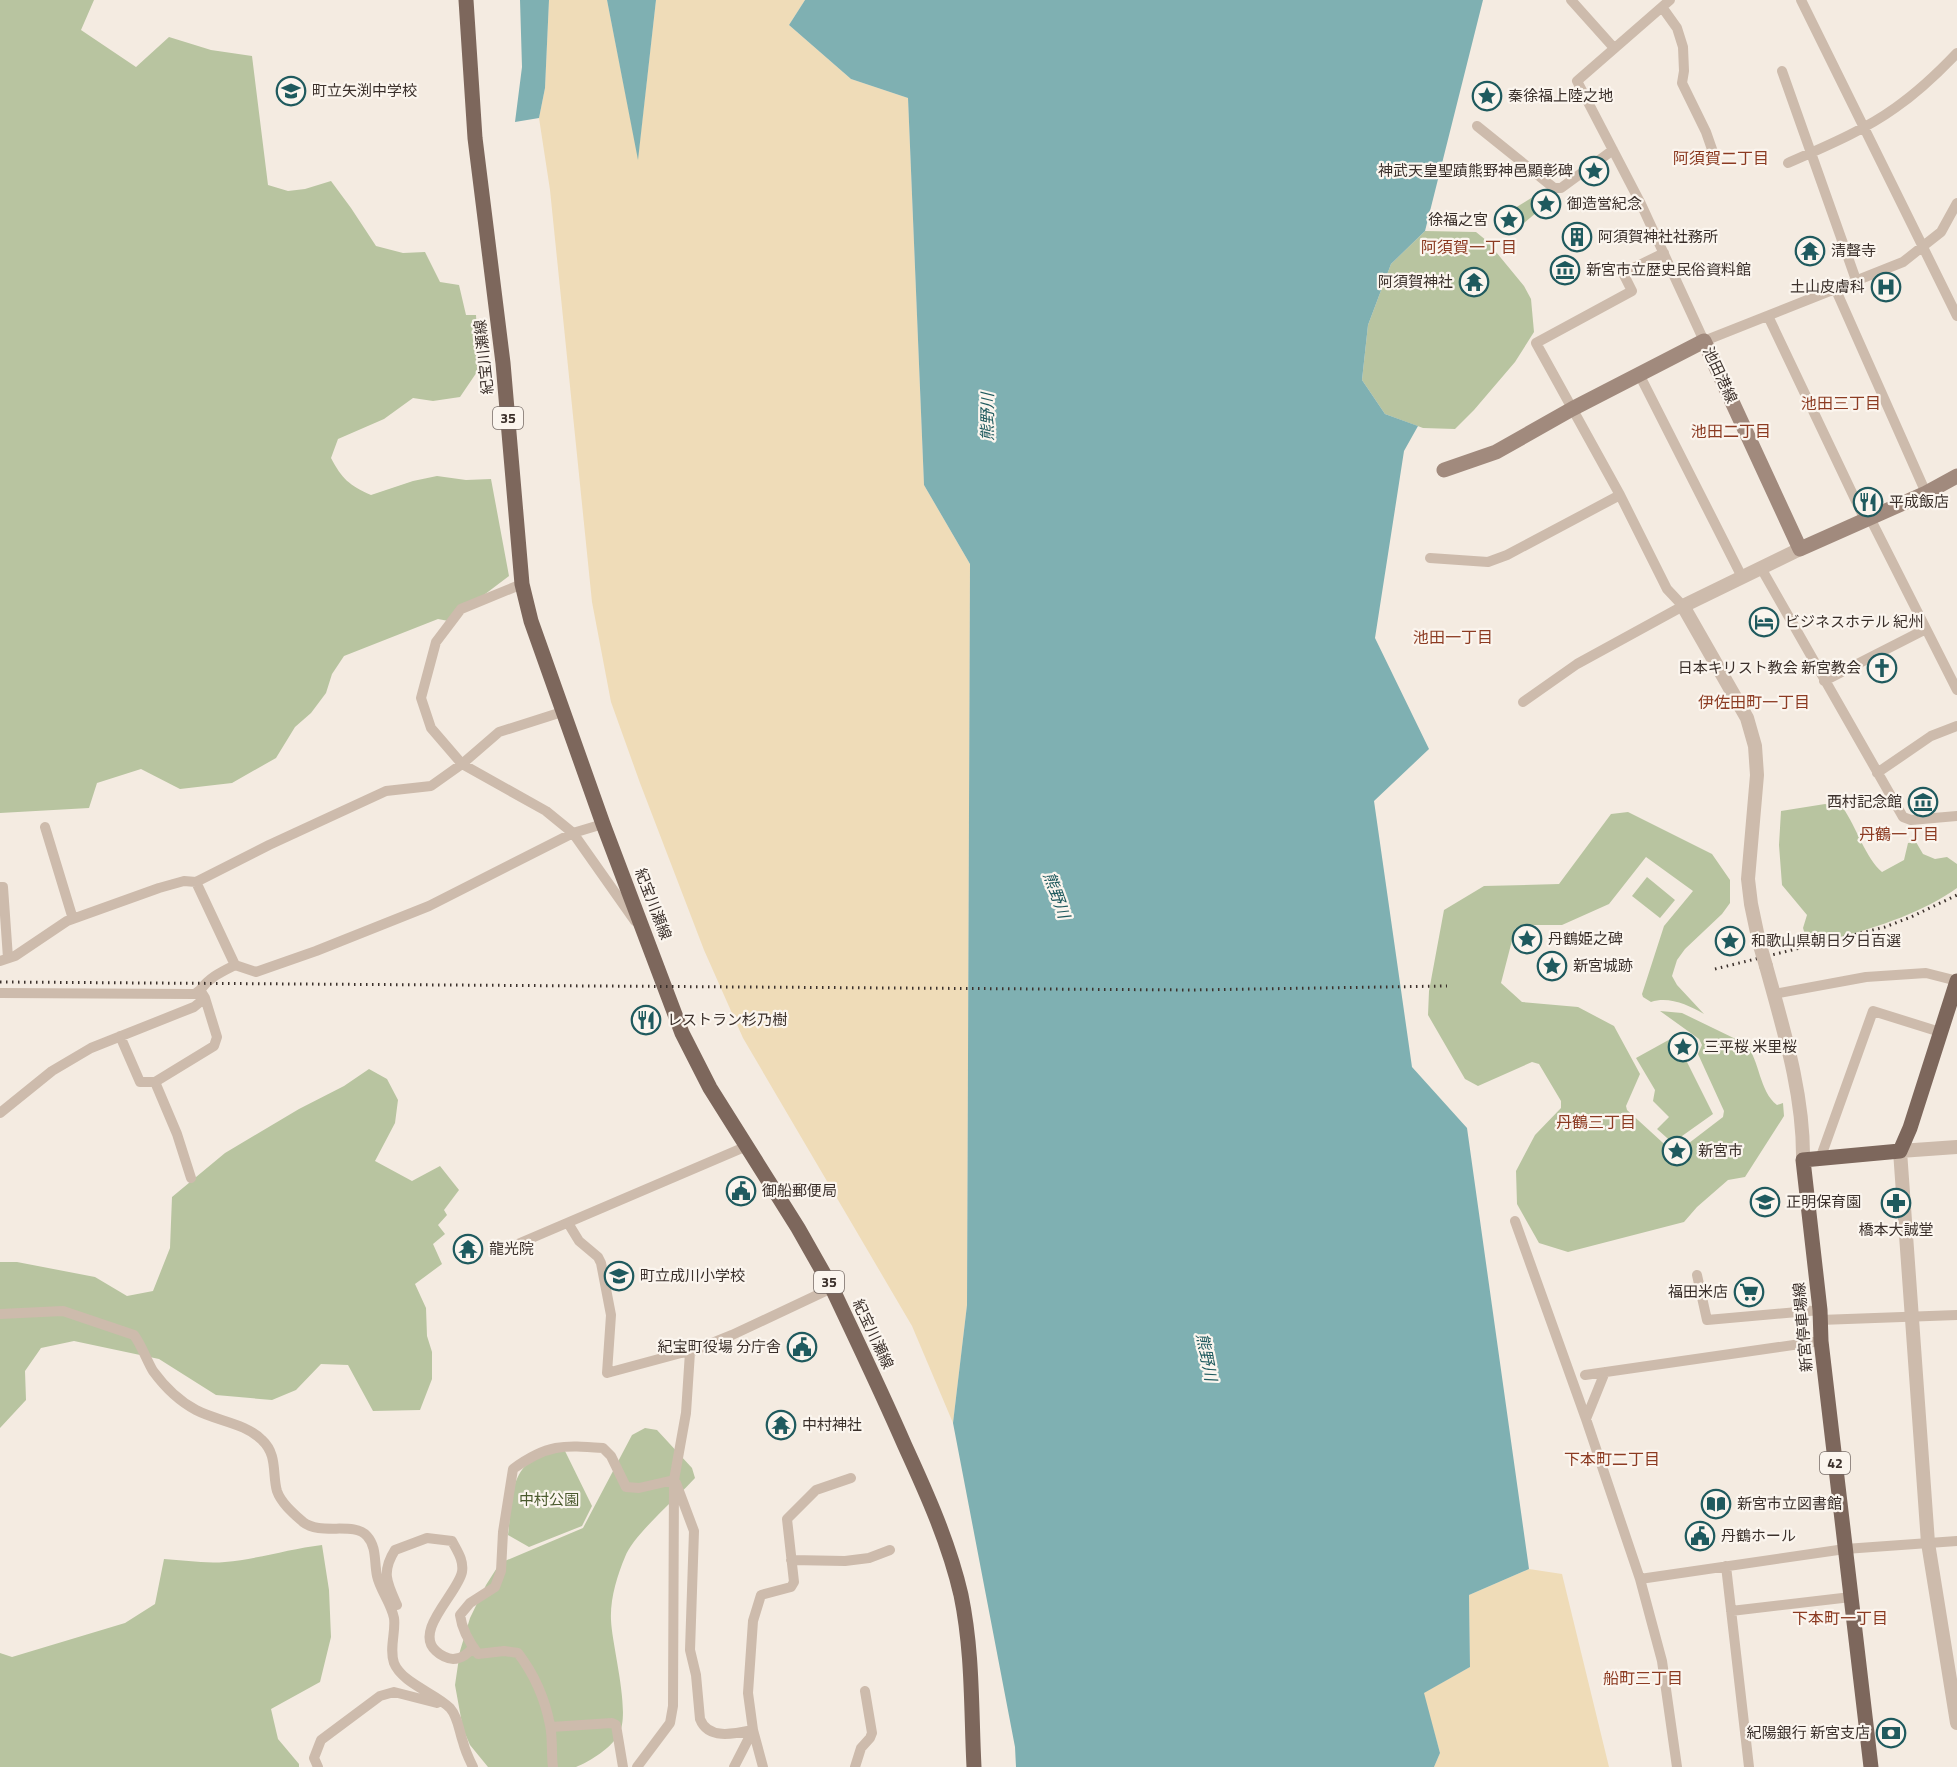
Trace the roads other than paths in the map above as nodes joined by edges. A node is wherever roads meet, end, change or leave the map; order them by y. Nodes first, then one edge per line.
1 (466, 0) edge
2 (1571, 0) edge
3 (1802, 0) edge
4 (1666, 3) edge
5 (1614, 48) junction
6 (1957, 53) edge
7 (1782, 71) dead end
8 (1477, 126) dead end
9 (1864, 127) junction
10 (1613, 150) junction
11 (1811, 153) junction
12 (1714, 155) dead end
13 (1788, 163) dead end
14 (1957, 202) edge
15 (1923, 247) junction
16 (1664, 253) junction
17 (1856, 280) junction
18 (1834, 288) junction
19 (1768, 316) junction
20 (1957, 316) edge
21 (1704, 341) junction
22 (1639, 374) junction
23 (1572, 410) junction
24 (1444, 471) dead end
25 (1957, 476) edge
26 (1926, 493) junction
27 (1620, 495) junction
28 (1867, 519) junction
29 (1800, 549) junction
30 (1430, 558) dead end
31 (1761, 568) junction
32 (1742, 577) junction
33 (522, 584) junction
34 (1683, 606) junction
35 (1926, 629) junction
36 (1824, 681) junction
37 (1957, 690) edge
38 (1523, 702) dead end
39 (562, 712) junction
40 (1957, 726) edge
41 (462, 764) junction
42 (1877, 773) junction
43 (1957, 816) edge
44 (603, 824) junction
45 (45, 827) dead end
46 (573, 833) junction
47 (196, 882) junction
48 (0, 887) edge
49 (73, 919) junction
50 (647, 939) junction
51 (4, 959) edge
52 (235, 965) junction
53 (1957, 981) edge
54 (0, 993) edge
55 (203, 994) junction
56 (1774, 994) junction
57 (1940, 1032) junction
58 (120, 1036) junction
59 (155, 1082) junction
60 (0, 1113) edge
61 (747, 1146) junction
62 (1957, 1147) edge
63 (1900, 1151) junction
64 (1820, 1159) junction
65 (1803, 1160) junction
66 (191, 1178) dead end
67 (1515, 1221) dead end
68 (568, 1223) junction
69 (513, 1246) dead end
70 (1697, 1275) dead end
71 (832, 1288) junction
72 (0, 1314) edge
73 (1820, 1315) junction
74 (1957, 1315) edge
75 (1911, 1317) junction
76 (1821, 1341) junction
77 (690, 1352) junction
78 (1605, 1372) junction
79 (1585, 1375) dead end
80 (1586, 1419) junction
81 (851, 1478) dead end
82 (674, 1480) junction
83 (1957, 1541) edge
84 (1928, 1543) junction
85 (1845, 1549) junction
86 (890, 1550) dead end
87 (791, 1560) junction
88 (1726, 1566) junction
89 (1640, 1579) junction
90 (1851, 1597) junction
91 (1731, 1611) junction
92 (394, 1618) junction
93 (473, 1648) junction
94 (866, 1691) dead end
95 (450, 1709) junction
96 (1957, 1724) edge
97 (550, 1727) junction
98 (753, 1730) junction
99 (318, 1767) edge
100 (473, 1767) edge
101 (553, 1767) edge
102 (623, 1767) edge
103 (637, 1767) edge
104 (734, 1767) edge
105 (763, 1767) edge
106 (855, 1767) edge
107 (974, 1767) edge
108 (1677, 1767) edge
109 (1749, 1767) edge
110 (1871, 1767) edge

1 - 33 main road, 紀宝川瀬線 / 35
2 - 5 street
3 - 9 street
4 - 5 street
4 - 12 street
5 - 10 street
6 - 9 street
7 - 11 street
8 - 10 street
9 - 11 street
9 - 15 street
10 - 16 street
11 - 13 street
11 - 17 street
14 - 15 street
15 - 17 street
15 - 20 street
16 - 21 street
16 - 23 street
17 - 18 street
18 - 19 street
18 - 26 street
19 - 21 street
19 - 28 street
21 - 22 main road, 池田港線
21 - 29 main road, 池田港線
22 - 23 main road, 池田港線
22 - 32 street
23 - 24 main road, 池田港線
23 - 27 street
25 - 26 main road
26 - 28 main road
27 - 30 street
27 - 34 street
28 - 29 main road
28 - 35 street
29 - 31 street
31 - 32 street
31 - 36 street
32 - 34 street
33 - 39 main road, 紀宝川瀬線 / 35
33 - 41 street
34 - 38 street
34 - 56 street, bridge
35 - 36 street
35 - 37 street
36 - 42 street
39 - 41 street
39 - 44 main road, 紀宝川瀬線 / 35
40 - 42 street
41 - 46 street
41 - 47 street
42 - 43 street
44 - 46 street
44 - 50 main road, 紀宝川瀬線 / 35
45 - 49 street
46 - 50 street
46 - 52 street
47 - 49 street
47 - 52 street
48 - 51 street
49 - 51 street
50 - 61 main road, 紀宝川瀬線 / 35
52 - 55 street
53 - 56 street
53 - 57 main road
54 - 55 street
55 - 58 street
55 - 59 street
56 - 65 street
57 - 63 main road
57 - 64 street
58 - 59 street
58 - 60 street
59 - 66 street
61 - 68 street
61 - 71 main road, 紀宝川瀬線 / 35
62 - 63 street
63 - 64 main road
63 - 75 street
64 - 65 main road
65 - 73 main road, 新宮停車場線 / 42
67 - 80 street
68 - 69 street
68 - 77 street
70 - 73 street
71 - 77 street
71 - 107 main road, 紀宝川瀬線 / 35
72 - 92 street
73 - 75 street
73 - 76 main road, 新宮停車場線 / 42
74 - 75 street
75 - 84 street
76 - 78 street
76 - 85 main road, 新宮停車場線 / 42
77 - 82 street
78 - 79 street
78 - 80 street
80 - 89 street
81 - 87 street
82 - 93 street
82 - 98 street
82 - 103 street
83 - 84 street
84 - 85 street
84 - 96 street
85 - 88 street
85 - 90 main road, 新宮停車場線 / 42
86 - 87 street
87 - 98 street
88 - 89 street
88 - 91 street
89 - 108 street
90 - 91 street
90 - 110 main road, 新宮停車場線 / 42
91 - 109 street
92 - 93 street
92 - 95 street
93 - 97 street
94 - 106 street
95 - 99 street
95 - 100 street
97 - 101 street
97 - 102 street
98 - 104 street
98 - 105 street

